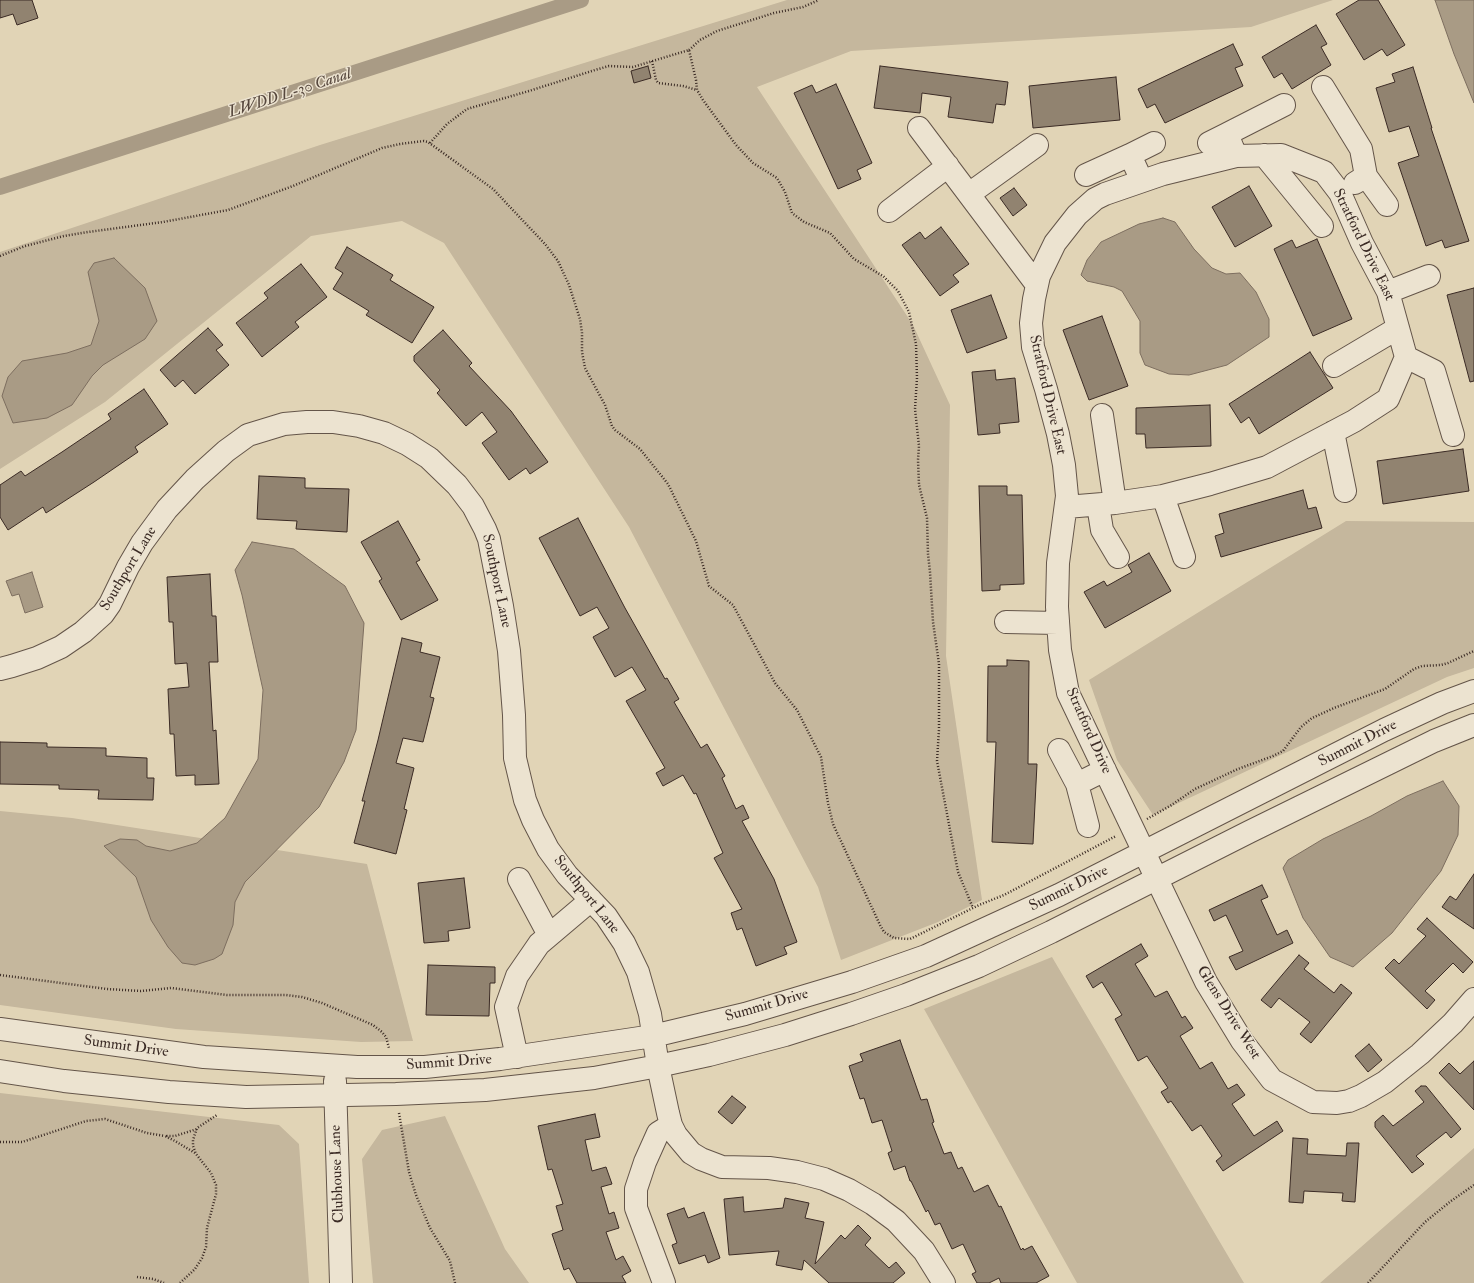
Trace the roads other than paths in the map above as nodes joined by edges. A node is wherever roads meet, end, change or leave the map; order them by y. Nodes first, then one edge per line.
1 (1323, 87) dead end
2 (1284, 104) dead end
3 (919, 128) dead end
4 (1154, 143) dead end
5 (1037, 145) dead end
6 (1130, 155) junction
7 (1264, 155) junction
8 (1236, 156) junction
9 (948, 166) junction
10 (1086, 175) dead end
11 (1366, 176) junction
12 (1142, 181) junction
13 (1340, 193) junction
14 (969, 194) junction
15 (1387, 205) dead end
16 (889, 211) dead end
17 (1322, 226) dead end
18 (1429, 276) dead end
19 (1037, 285) junction
20 (1388, 292) junction
21 (1398, 328) junction
22 (1406, 357) junction
23 (1334, 366) dead end
24 (1102, 415) dead end
25 (1333, 432) junction
26 (1453, 435) dead end
27 (1345, 491) dead end
28 (1163, 496) junction
29 (1106, 504) junction
30 (1066, 507) junction
31 (1118, 557) dead end
32 (1184, 557) dead end
33 (1006, 622) dead end
34 (1058, 624) junction
35 (0, 668) edge
36 (1474, 691) edge
37 (1474, 725) edge
38 (1059, 750) dead end
39 (1105, 770) junction
40 (1077, 784) junction
41 (1088, 826) dead end
42 (1144, 852) junction
43 (519, 879) dead end
44 (1157, 879) junction
45 (591, 900) junction
46 (549, 935) junction
47 (1474, 999) edge
48 (0, 1029) edge
49 (653, 1036) junction
50 (517, 1057) junction
51 (335, 1066) junction
52 (658, 1066) junction
53 (0, 1071) edge
54 (335, 1095) junction
55 (671, 1125) junction
56 (341, 1283) edge
57 (664, 1283) edge
58 (944, 1283) edge

1 - 11 street
2 - 8 street
3 - 9 street
4 - 6 street
5 - 14 street
6 - 10 street
6 - 12 street
7 - 8 street, Stratford Drive East
7 - 13 street, Stratford Drive East
7 - 17 street
8 - 12 street, Stratford Drive East
9 - 14 street
9 - 16 street
11 - 13 street
11 - 15 street
12 - 19 street, Stratford Drive East
13 - 20 street, Stratford Drive East
14 - 19 street
18 - 20 street
19 - 30 street, Stratford Drive East
20 - 21 street, Stratford Drive East
21 - 22 street, Stratford Drive East
21 - 23 street
22 - 25 street
22 - 26 street
24 - 29 street
25 - 27 street
25 - 28 street
28 - 29 street
28 - 32 street
29 - 30 street
29 - 31 street
30 - 34 street, Stratford Drive
33 - 34 street
34 - 39 street, Stratford Drive
35 - 45 street, Southport Lane
36 - 42 street, Summit Drive
37 - 44 street, Summit Drive
38 - 40 street
39 - 40 street
39 - 42 street, Stratford Drive
40 - 41 street
42 - 44 street, Glens Drive West
42 - 49 street, Summit Drive
43 - 46 street
44 - 47 street, Glens Drive West
44 - 52 street, Summit Drive
45 - 46 street
45 - 49 street, Southport Lane
46 - 50 street
48 - 51 street, Summit Drive
49 - 50 street, Summit Drive
49 - 52 street, Southport Lane
50 - 51 street, Summit Drive
51 - 54 street, Clubhouse Lane
52 - 54 street, Summit Drive
52 - 55 street, Southport Lane
53 - 54 street, Summit Drive
54 - 56 street, Clubhouse Lane
55 - 57 street
55 - 58 street, Southport Lane

